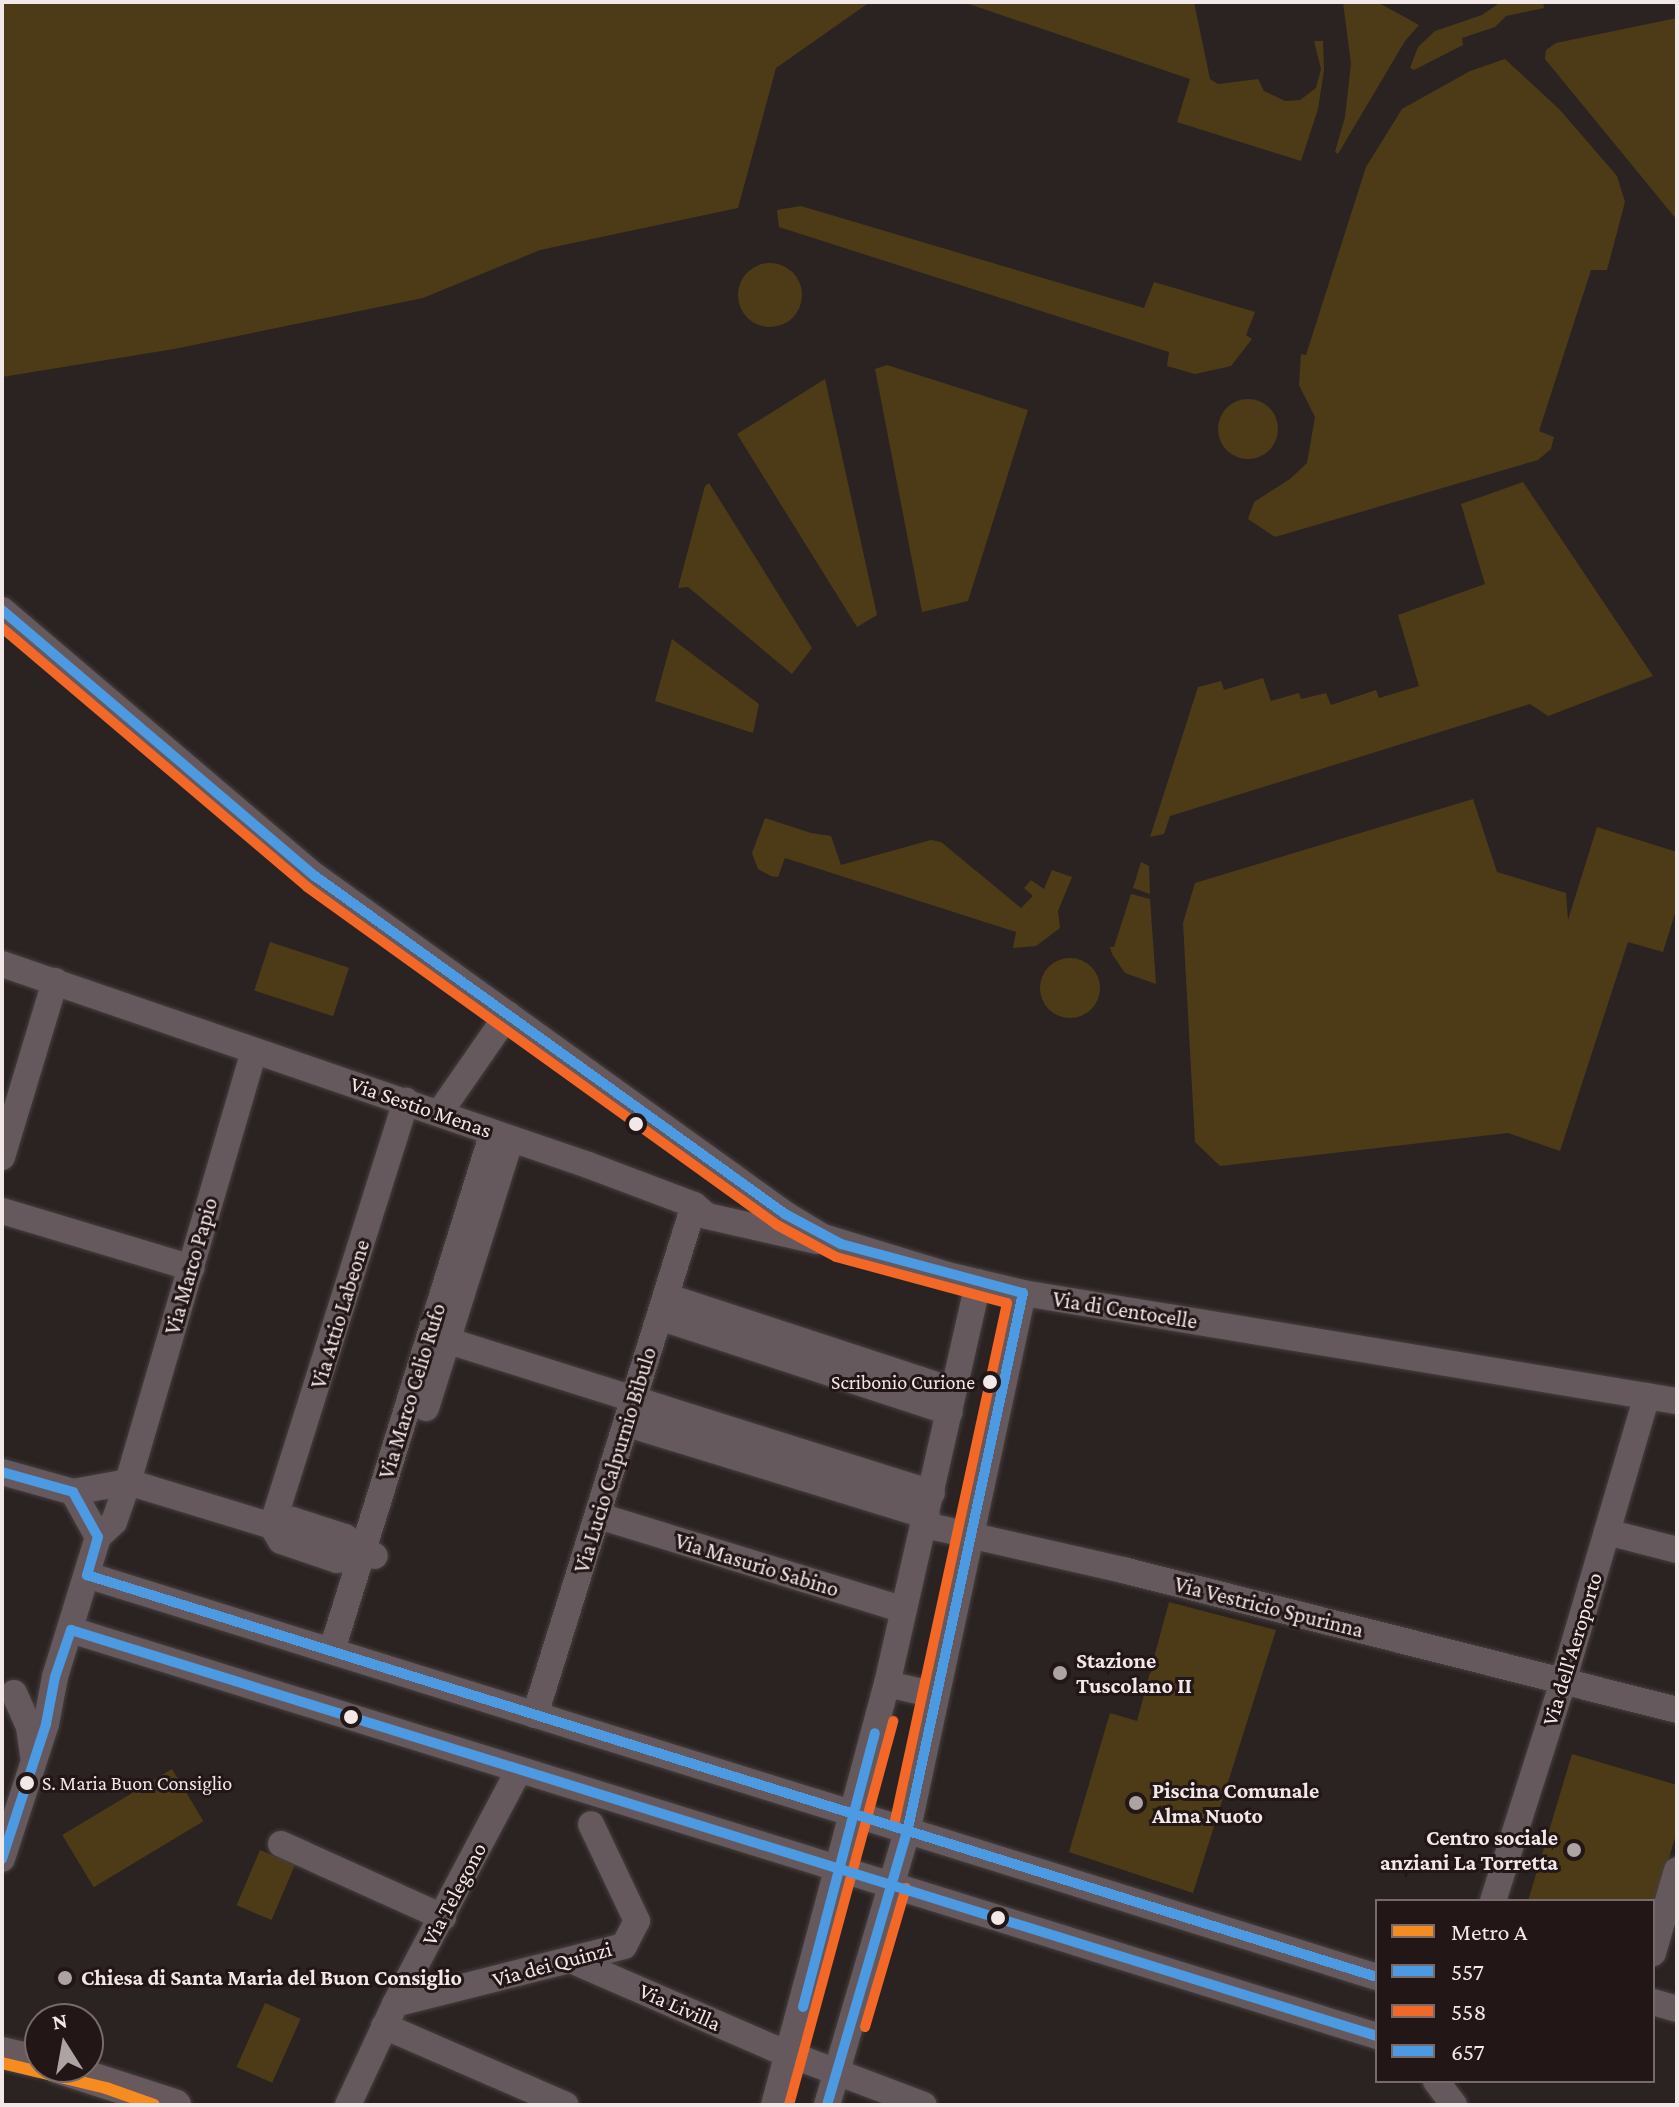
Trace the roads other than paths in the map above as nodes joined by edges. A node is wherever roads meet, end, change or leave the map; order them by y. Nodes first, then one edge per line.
1 (2, 610) edge
2 (2, 964) edge
3 (55, 981) junction
4 (508, 1014) junction
5 (254, 1051) junction
6 (406, 1101) junction
7 (440, 1112) junction
8 (502, 1135) junction
9 (2, 1157) edge
10 (2, 1211) edge
11 (700, 1211) junction
12 (841, 1244) junction
13 (192, 1268) junction
14 (978, 1282) junction
15 (1023, 1293) junction
16 (678, 1312) junction
17 (439, 1338) junction
18 (1647, 1396) junction
19 (1677, 1401) edge
20 (952, 1402) junction
21 (641, 1410) junction
22 (2, 1472) edge
23 (128, 1482) junction
24 (73, 1492) junction
25 (928, 1511) junction
26 (606, 1518) junction
27 (272, 1526) junction
28 (1607, 1532) junction
29 (973, 1536) junction
30 (98, 1537) junction
31 (1677, 1550) edge
32 (370, 1555) junction
33 (87, 1575) junction
34 (902, 1609) junction
35 (71, 1630) junction
36 (340, 1653) junction
37 (55, 1677) junction
38 (1563, 1681) junction
39 (887, 1684) junction
40 (8, 1691) edge
41 (936, 1695) junction
42 (1677, 1710) edge
43 (543, 1717) junction
44 (33, 1757) junction
45 (519, 1770) junction
46 (855, 1814) junction
47 (591, 1824) dead end
48 (908, 1828) junction
49 (281, 1844) dead end
50 (2, 1859) edge
51 (840, 1867) junction
52 (1677, 1870) edge
53 (893, 1884) junction
54 (1494, 1899) edge
55 (443, 1917) junction
56 (1655, 1946) edge
57 (571, 1960) junction
58 (1375, 1976) edge
59 (1655, 2003) edge
60 (1677, 2009) edge
61 (390, 2015) junction
62 (1375, 2035) edge
63 (790, 2054) junction
64 (4, 2061) edge
65 (24, 2062) edge
66 (838, 2070) junction
67 (104, 2082) edge
68 (175, 2105) edge
69 (348, 2105) edge
70 (566, 2105) edge
71 (774, 2105) edge
72 (827, 2105) edge
73 (924, 2105) edge

1 - 4 street, Via di Centocelle
2 - 3 street, Via Sestio Menas
3 - 5 street, Via Sestio Menas
3 - 9 street
4 - 7 street
4 - 12 street, Via di Centocelle
5 - 6 street, Via Sestio Menas
5 - 13 street, Via Marco Papio
6 - 7 street, Via Sestio Menas
6 - 27 street, Via Attio Labeone
7 - 8 street, Via Sestio Menas
8 - 11 street, Via Sestio Menas
8 - 17 street, Via Marco Celio Rufo
10 - 13 street
11 - 12 street, Via Sestio Menas
11 - 16 street, Via Lucio Calpurnio Bibulo
11 - 21 street, Via Lucio Calpurnio Bibulo
12 - 14 street, Via di Centocelle
13 - 23 street, Via Marco Papio
14 - 15 street, Via di Centocelle
14 - 20 street
15 - 18 street, Via di Centocelle
15 - 29 street
16 - 20 street
16 - 21 street, Via Lucio Calpurnio Bibulo
17 - 21 street
17 - 32 street, Via Marco Celio Rufo
18 - 19 street, Via di Centocelle
18 - 28 street, Via dell'Aeroporto
20 - 25 street
21 - 25 street
21 - 26 street, Via Lucio Calpurnio Bibulo
22 - 24 street
23 - 24 street
23 - 27 street
23 - 30 street, Via Marco Papio
24 - 30 street
25 - 29 street, Via Vestricio Spurinna
25 - 34 street
26 - 34 street, Via Masurio Sabino
26 - 43 street, Via Lucio Calpurnio Bibulo
27 - 32 street
28 - 31 street
28 - 38 street, Via dell'Aeroporto
29 - 38 street, Via Vestricio Spurinna
29 - 41 street
30 - 33 street, Via Marco Papio
32 - 36 street, Via Marco Celio Rufo
33 - 35 street, Via Marco Papio
33 - 36 street
34 - 39 street
35 - 37 street, Via Marco Papio
35 - 45 street
36 - 43 street
37 - 40 street
37 - 44 street, Via Marco Papio
38 - 42 street, Via Vestricio Spurinna
38 - 54 street, Via dell'Aeroporto
39 - 41 street
39 - 46 street
40 - 44 street
41 - 48 street
43 - 46 street
44 - 50 street, Via Marco Papio
45 - 51 street
45 - 55 street, Via Telegono
46 - 48 street
46 - 51 street
47 - 57 street, Via dei Quinzi
48 - 53 street
48 - 58 street
49 - 55 street
51 - 53 street
51 - 63 street
52 - 56 street
53 - 62 street
53 - 66 street
55 - 61 street, Via Telegono
57 - 61 street, Via dei Quinzi
57 - 63 street, Via Livilla
59 - 60 street
61 - 69 street, Via Telegono
61 - 70 street
63 - 66 street, Via Livilla
63 - 71 street
64 - 65 main road
66 - 72 street
66 - 73 street, Via Livilla
67 - 68 main road

